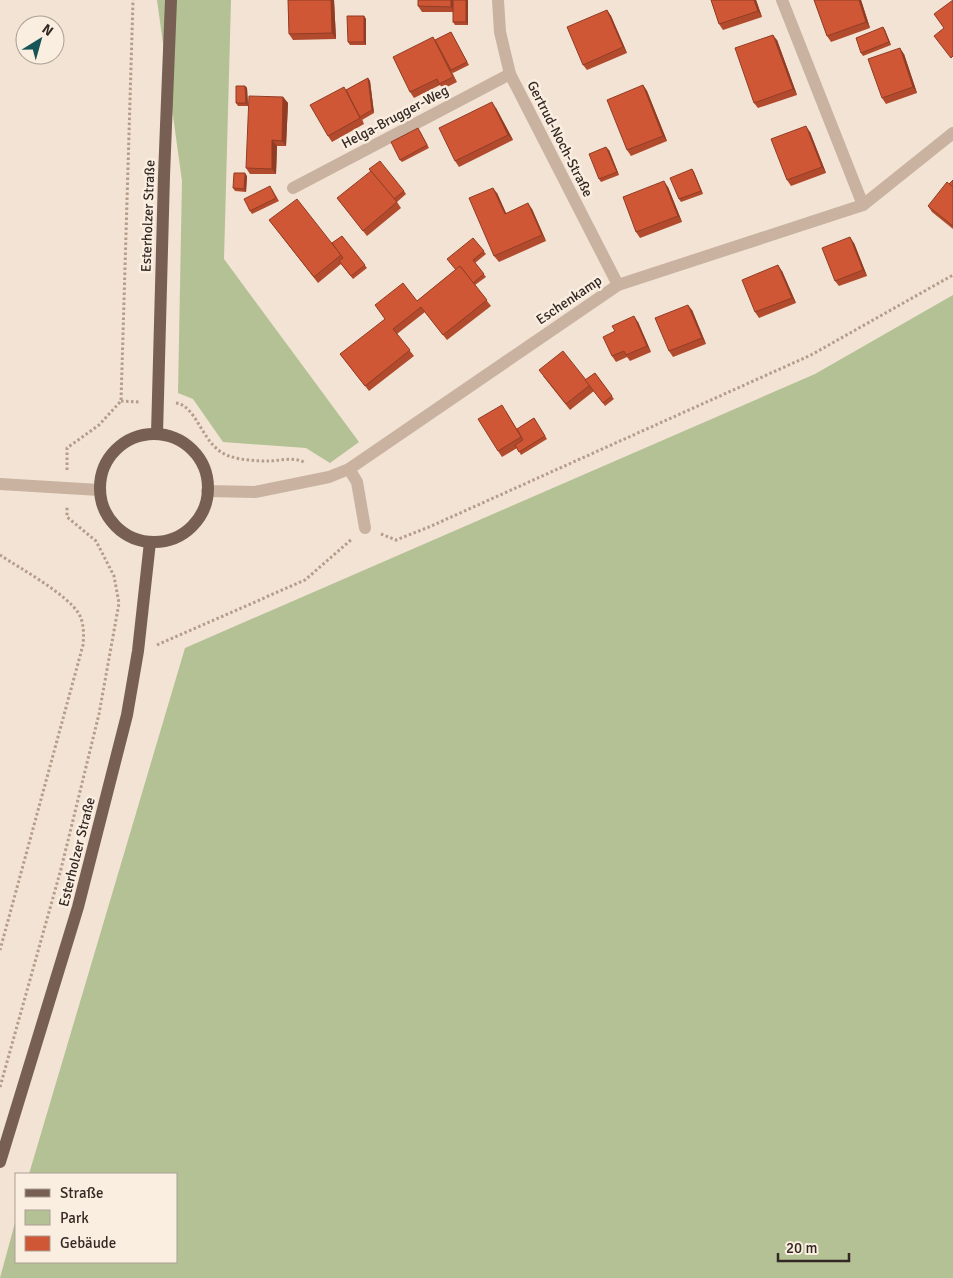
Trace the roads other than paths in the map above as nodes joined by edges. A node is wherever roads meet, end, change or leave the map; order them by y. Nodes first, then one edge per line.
1 (171, 0) edge
2 (498, 0) edge
3 (782, 0) edge
4 (510, 74) junction
5 (953, 133) edge
6 (293, 188) dead end
7 (863, 204) junction
8 (618, 285) junction
9 (157, 434) junction
10 (349, 469) junction
11 (0, 484) edge
12 (99, 490) junction
13 (207, 490) junction
14 (365, 528) road end
15 (150, 542) junction
16 (0, 1162) edge

1 - 9 main road, Esterholzer Straße
2 - 4 street, Gertrud-Noch-Straße
3 - 7 street
4 - 6 street, Helga-Brugger-Weg
4 - 8 street, Gertrud-Noch-Straße
5 - 7 street, Eschenkamp
7 - 8 street, Eschenkamp
8 - 10 street, Eschenkamp
9 - 12 main road
9 - 13 main road
10 - 13 street, Eschenkamp
10 - 14 street
11 - 12 street
12 - 15 main road
13 - 15 main road
15 - 16 main road, Esterholzer Straße

